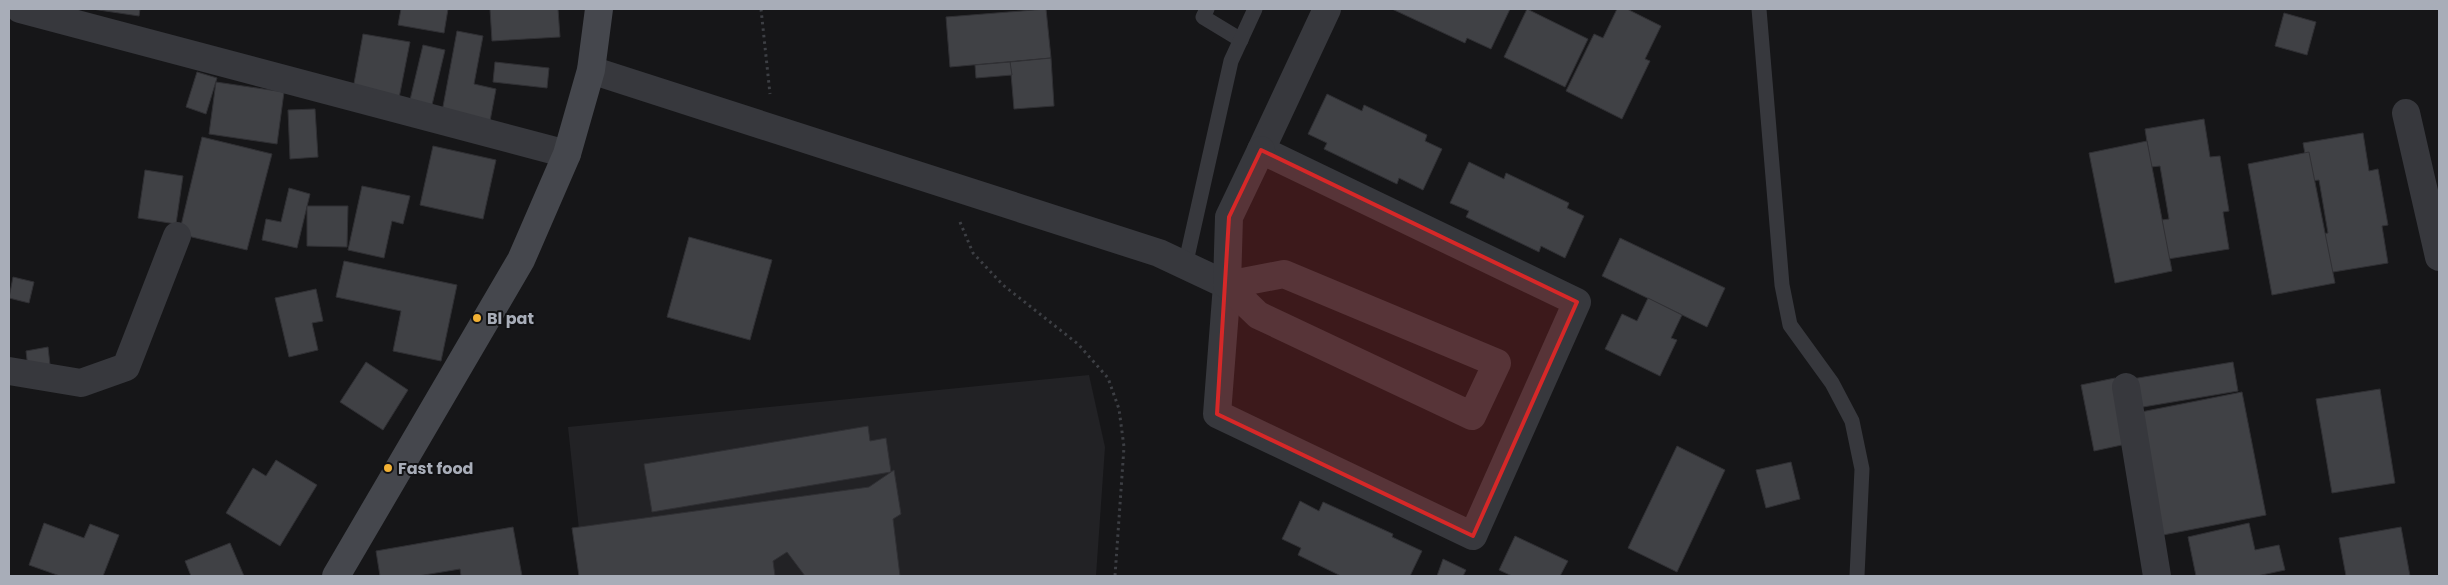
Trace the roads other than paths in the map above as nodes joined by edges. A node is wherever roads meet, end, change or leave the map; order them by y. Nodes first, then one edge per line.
1 (20, 9) edge
2 (599, 9) edge
3 (1207, 9) edge
4 (1255, 9) edge
5 (1328, 9) edge
6 (1759, 9) edge
7 (1241, 40) junction
8 (591, 70) junction
9 (2406, 113) dead end
10 (1261, 150) junction
11 (568, 154) junction
12 (177, 236) dead end
13 (2439, 257) edge
14 (1186, 266) junction
15 (1227, 285) junction
16 (9, 371) edge
17 (2126, 387) dead end
18 (336, 576) edge
19 (1857, 576) edge
20 (2158, 576) edge

1 - 11 street
2 - 8 street
3 - 7 lane
4 - 7 lane
5 - 10 street
6 - 19 lane
7 - 14 lane
8 - 11 street
8 - 14 street
9 - 13 street
10 - 15 street
10 - 15 street
11 - 18 street
12 - 16 street
14 - 15 street
15 - 15 street
17 - 20 street

